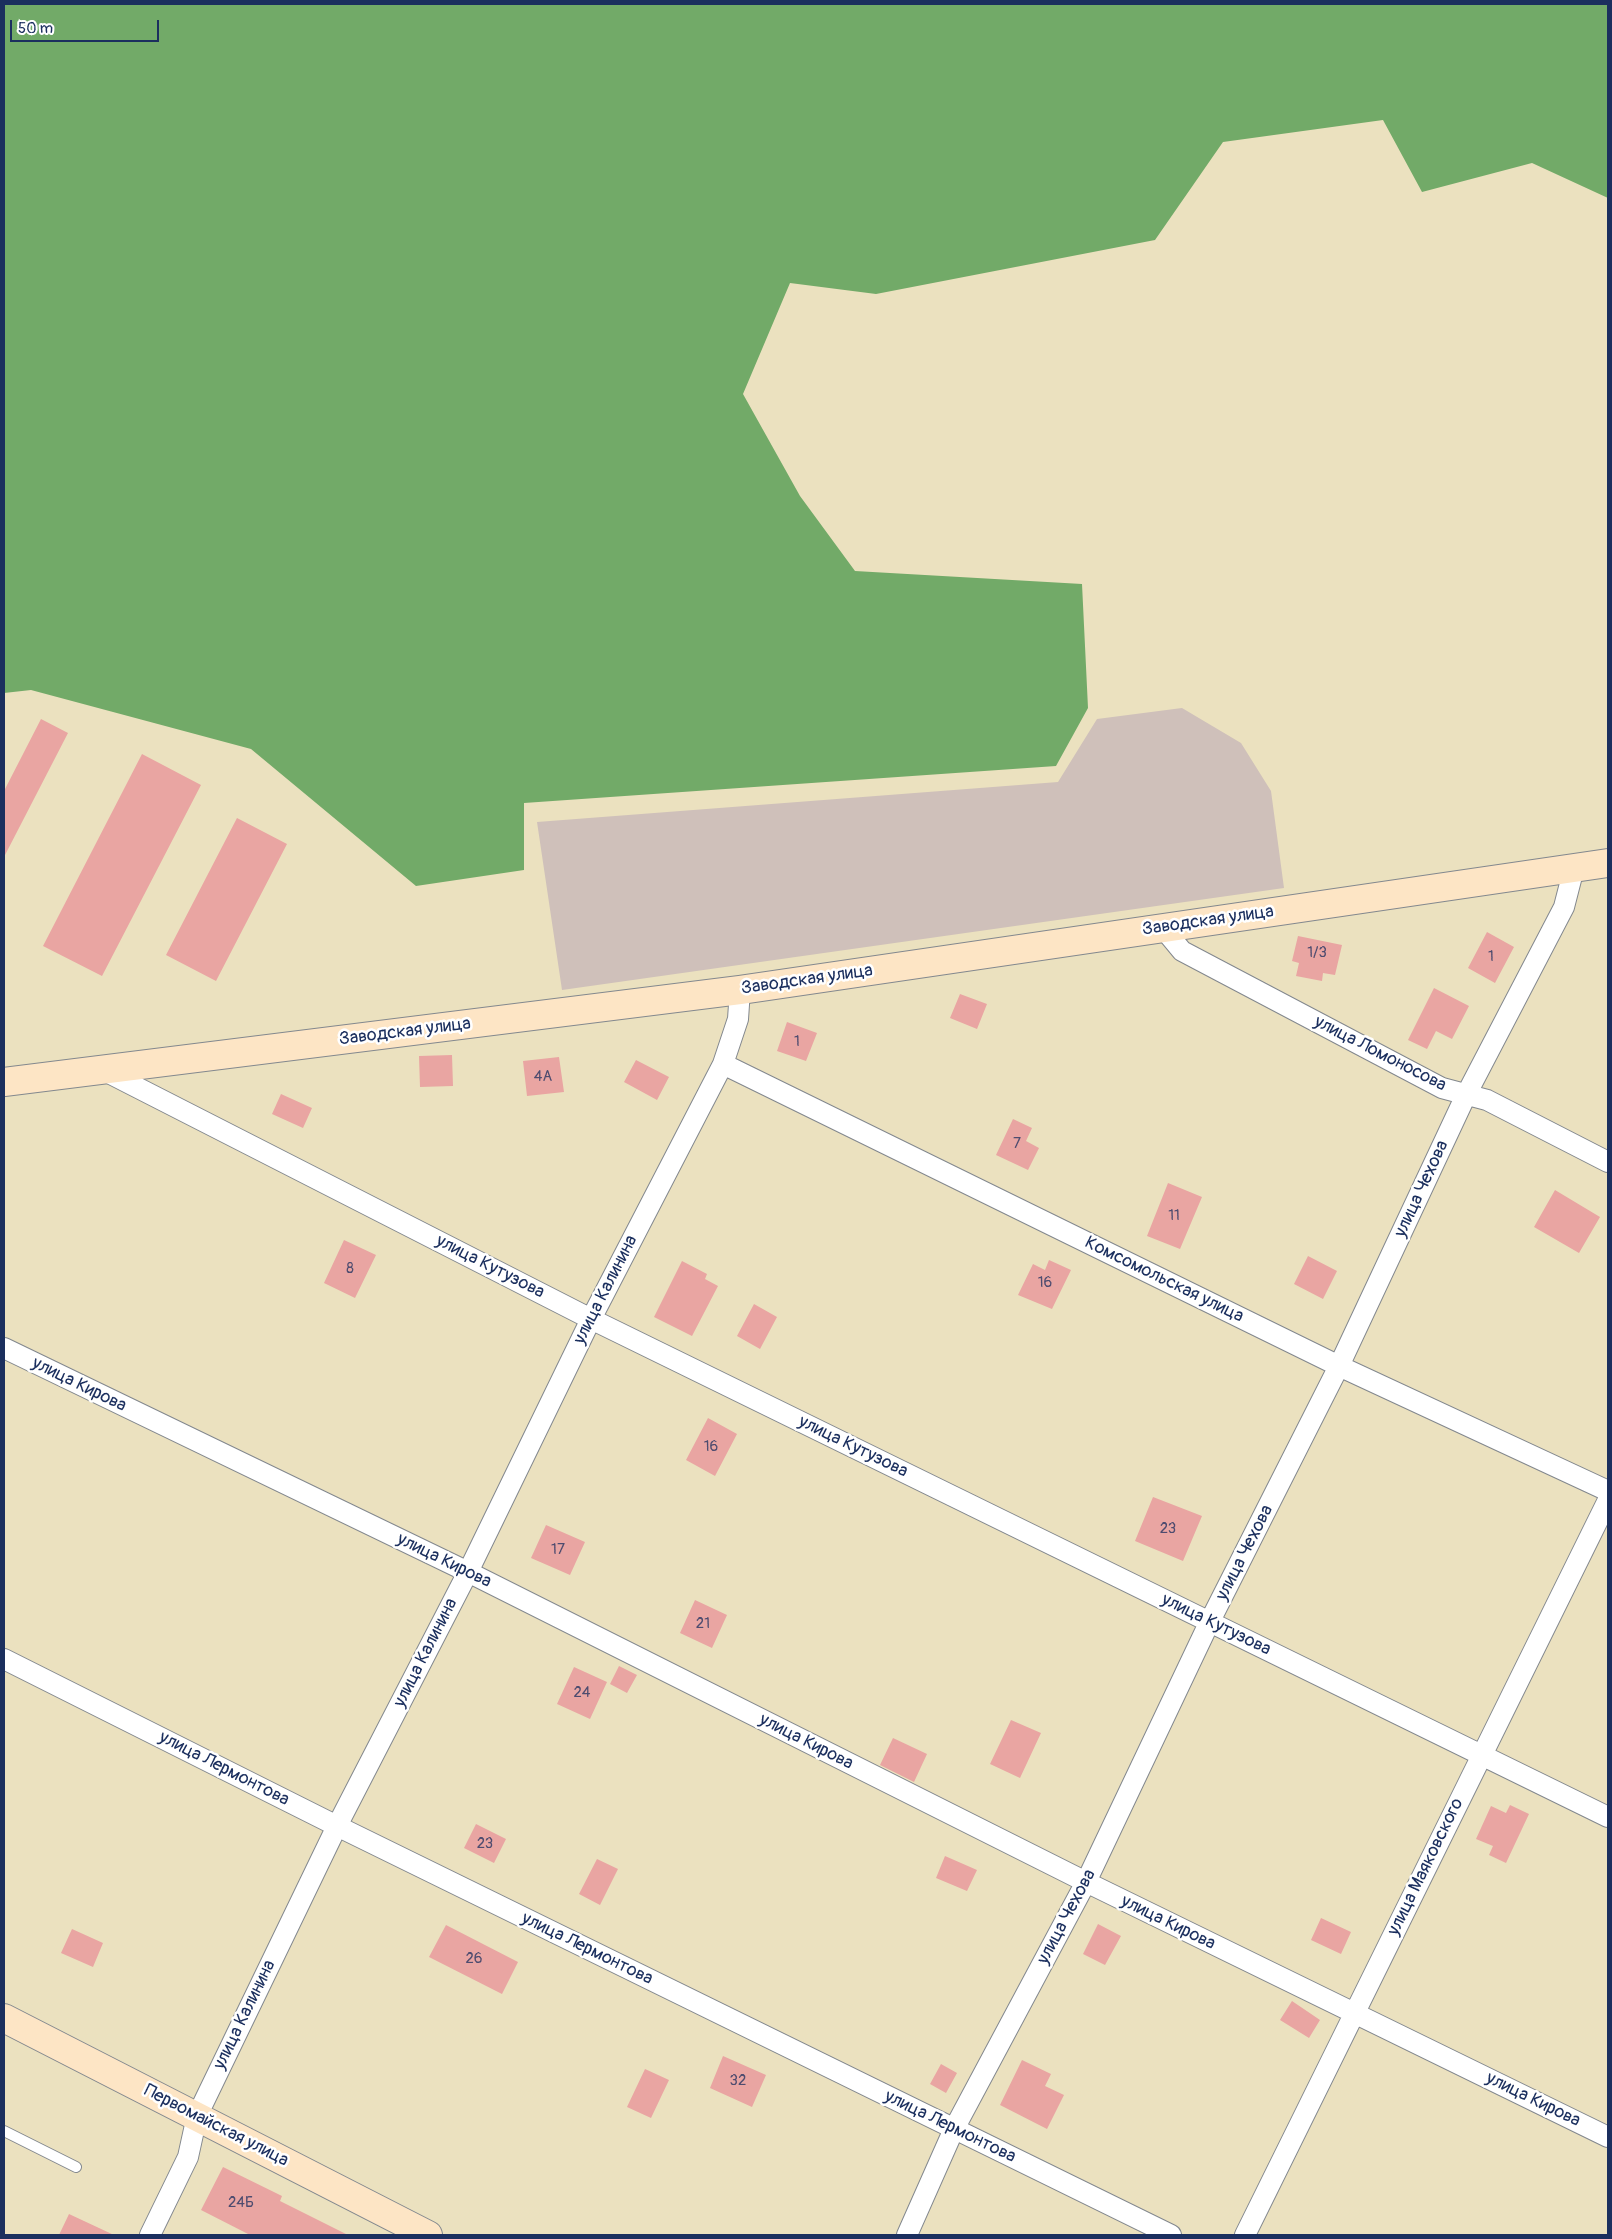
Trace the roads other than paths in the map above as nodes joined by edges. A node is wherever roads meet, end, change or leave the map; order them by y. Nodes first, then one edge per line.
1 (1608, 863) edge
2 (1574, 868) junction
3 (1163, 928) junction
4 (740, 990) junction
5 (723, 1064) junction
6 (101, 1069) junction
7 (4, 1082) edge
8 (1466, 1095) junction
9 (1608, 1162) edge
10 (591, 1319) junction
11 (4, 1348) edge
12 (1339, 1366) junction
13 (1608, 1491) edge
14 (1608, 1500) edge
15 (468, 1572) junction
16 (1210, 1621) junction
17 (4, 1660) edge
18 (1481, 1754) junction
19 (1608, 1817) edge
20 (337, 1826) junction
21 (1086, 1882) junction
22 (1354, 2014) junction
23 (4, 2018) edge
24 (197, 2116) junction
25 (4, 2130) edge
26 (954, 2130) junction
27 (1608, 2136) edge
28 (76, 2167) dead end
29 (150, 2235) edge
30 (428, 2235) edge
31 (907, 2235) edge
32 (1171, 2235) edge
33 (1244, 2235) edge

1 - 2 street, Заводская улица
2 - 3 street, Заводская улица
2 - 8 street, улица Чехова
3 - 4 street, Заводская улица
3 - 8 street, улица Ломоносова
4 - 5 street, улица Калинина
4 - 6 street, Заводская улица
5 - 10 street, улица Калинина
5 - 12 street, Комсомольская улица
6 - 7 street, Заводская улица
6 - 10 street, улица Кутузова
8 - 9 street, улица Ломоносова
8 - 12 street, улица Чехова
10 - 15 street, улица Калинина
10 - 16 street, улица Кутузова
11 - 15 street, улица Кирова
12 - 13 street, Комсомольская улица
12 - 16 street, улица Чехова
14 - 18 street, улица Маяковского
15 - 20 street, улица Калинина
15 - 21 street, улица Кирова
16 - 18 street, улица Кутузова
16 - 21 street, улица Чехова
17 - 20 street, улица Лермонтова
18 - 19 street, улица Кутузова
18 - 22 street, улица Маяковского
20 - 24 street, улица Калинина
20 - 26 street, улица Лермонтова
21 - 22 street, улица Кирова
21 - 26 street, улица Чехова
22 - 27 street, улица Кирова
22 - 33 street, улица Маяковского
23 - 24 street, Первомайская улица
24 - 29 street, улица Калинина
24 - 30 street, Первомайская улица
25 - 28 lane
26 - 31 street, улица Чехова
26 - 32 street, улица Лермонтова

